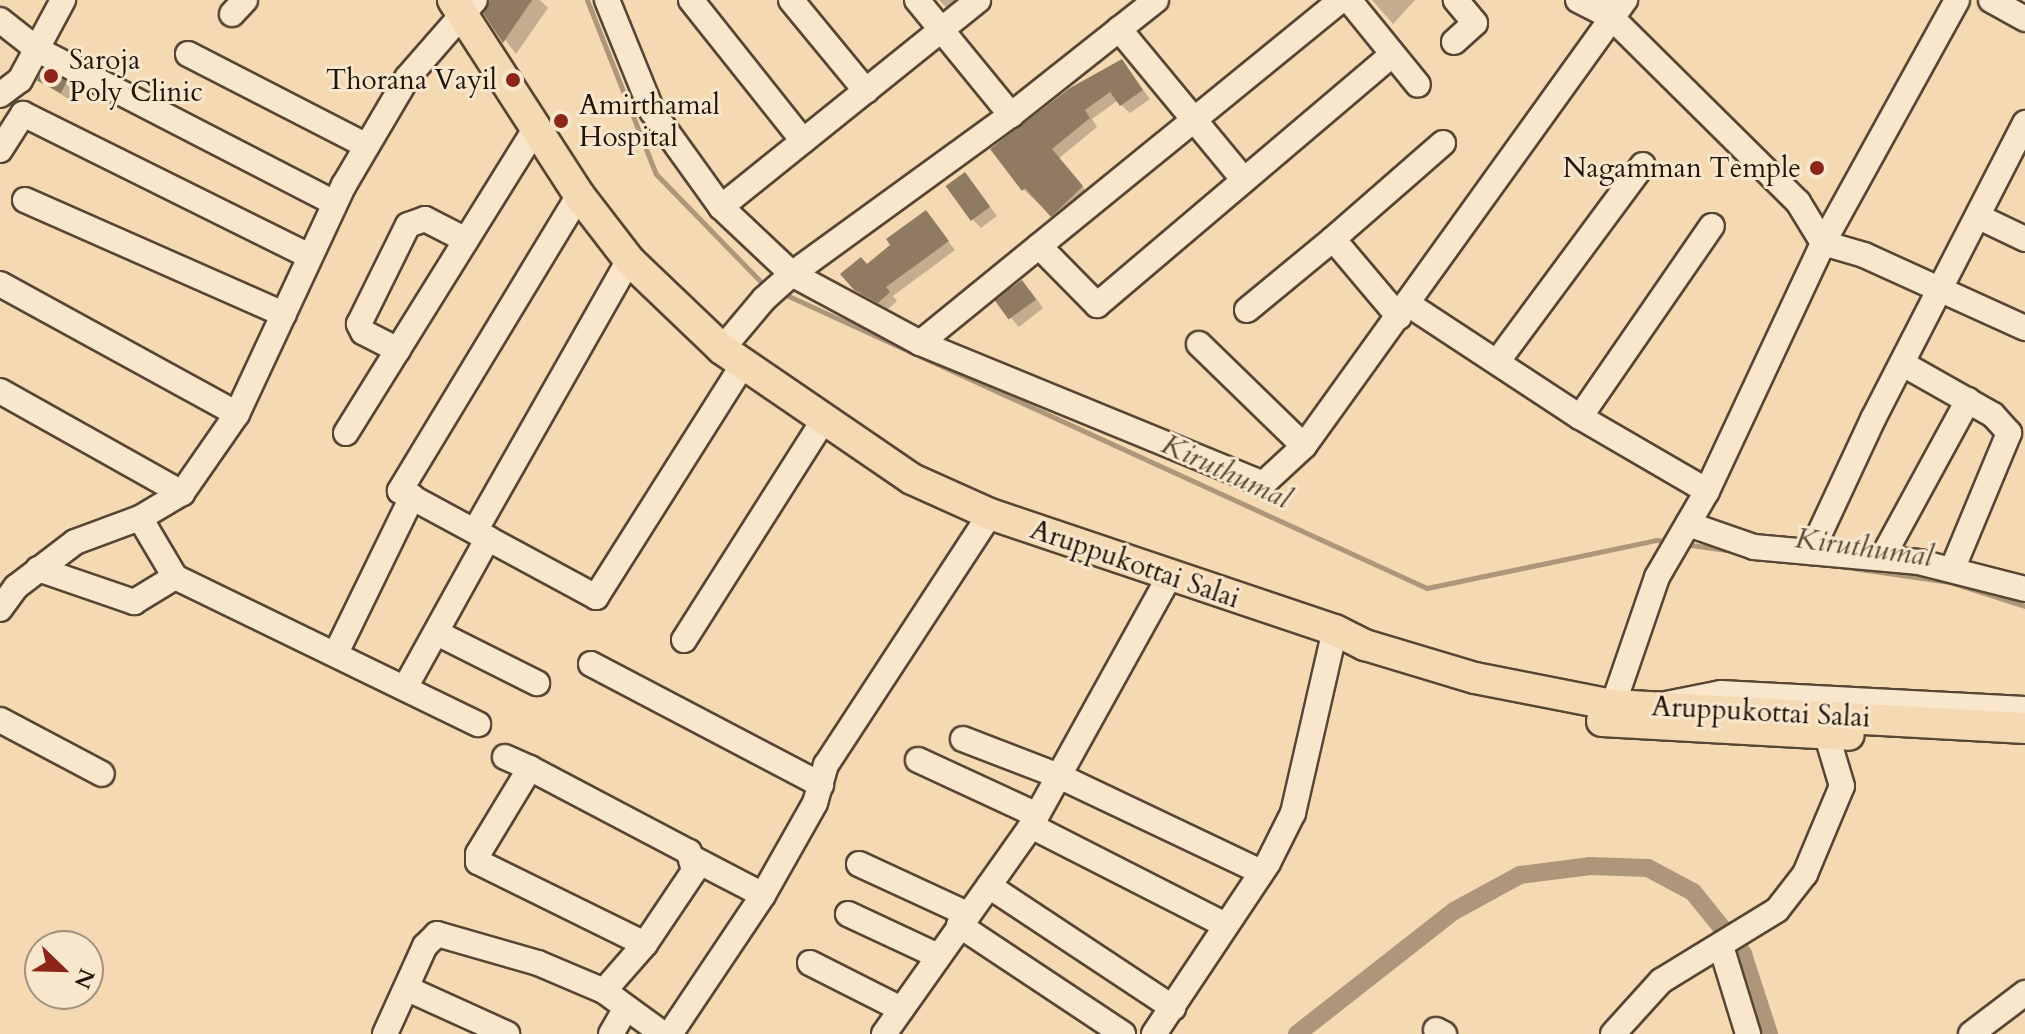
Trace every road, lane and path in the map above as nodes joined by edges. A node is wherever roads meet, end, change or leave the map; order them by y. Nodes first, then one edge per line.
1 (63, 0) edge
2 (607, 0) edge
3 (691, 0) edge
4 (791, 0) edge
5 (917, 0) edge
6 (978, 0) edge
7 (1156, 0) edge
8 (1341, 0) edge
9 (1349, 0) edge
10 (1456, 0) edge
11 (1578, 0) edge
12 (1957, 0) edge
13 (1991, 0) edge
14 (464, 4) edge
15 (1613, 6) edge
16 (2025, 19) edge
17 (0, 20) edge
18 (1119, 29) junction
19 (942, 30) junction
20 (1454, 42) dead end
21 (38, 50) junction
22 (188, 54) dead end
23 (1392, 55) junction
24 (1418, 85) dead end
25 (866, 91) junction
26 (0, 95) edge
27 (1011, 115) junction
28 (1194, 122) junction
29 (2025, 123) edge
30 (537, 126) junction
31 (803, 141) junction
32 (1443, 143) dead end
33 (367, 146) junction
34 (0, 150) edge
35 (1643, 165) dead end
36 (1244, 180) junction
37 (579, 195) junction
38 (25, 200) dead end
39 (1798, 202) junction
40 (335, 203) junction
41 (1846, 204) junction
42 (721, 207) junction
43 (1979, 217) junction
44 (1712, 226) dead end
45 (1333, 239) junction
46 (2025, 239) edge
47 (466, 240) junction
48 (1823, 243) junction
49 (1039, 246) junction
50 (309, 256) junction
51 (629, 260) junction
52 (0, 284) edge
53 (779, 285) junction
54 (1943, 289) junction
55 (1247, 310) dead end
56 (1403, 310) junction
57 (284, 314) junction
58 (2025, 328) edge
59 (920, 343) junction
60 (1199, 344) dead end
61 (398, 350) junction
62 (733, 356) junction
63 (1497, 362) junction
64 (1903, 364) junction
65 (0, 391) edge
66 (1968, 400) junction
67 (237, 414) junction
68 (1580, 417) junction
69 (823, 421) junction
70 (346, 433) dead end
71 (1304, 446) junction
72 (1707, 491) junction
73 (182, 493) junction
74 (412, 497) junction
75 (990, 514) junction
76 (140, 518) junction
77 (1688, 524) junction
78 (481, 535) junction
79 (1811, 552) junction
80 (1882, 558) junction
81 (38, 569) junction
82 (1952, 570) junction
83 (175, 577) junction
84 (1169, 577) junction
85 (8, 581) edge
86 (2025, 589) edge
87 (0, 609) edge
88 (1335, 630) junction
89 (437, 633) junction
90 (684, 640) dead end
91 (1365, 645) junction
92 (336, 653) junction
93 (591, 664) dead end
94 (537, 683) dead end
95 (406, 686) junction
96 (1666, 704) junction
97 (1613, 705) junction
98 (2025, 709) edge
99 (0, 720) edge
100 (1927, 722) junction
101 (478, 724) dead end
102 (2025, 728) edge
103 (1827, 736) junction
104 (963, 739) dead end
105 (505, 757) dead end
106 (918, 760) dead end
107 (530, 768) junction
108 (102, 774) dead end
109 (1059, 776) junction
110 (821, 785) junction
111 (1034, 821) junction
112 (692, 858) junction
113 (859, 864) dead end
114 (1261, 872) junction
115 (989, 886) junction
116 (763, 895) junction
117 (848, 914) dead end
118 (963, 919) junction
119 (1223, 924) junction
120 (645, 944) junction
121 (1721, 946) junction
122 (938, 956) junction
123 (810, 963) dead end
124 (408, 989) junction
125 (604, 991) junction
126 (2025, 993) edge
127 (626, 1008) junction
128 (1173, 1008) junction
129 (894, 1026) edge
130 (385, 1034) edge
131 (507, 1034) edge
132 (611, 1034) edge
133 (663, 1034) edge
134 (670, 1034) edge
135 (1123, 1034) edge
136 (1154, 1034) edge
137 (1613, 1034) edge
138 (1748, 1034) edge
139 (1971, 1034) edge

1 - 21 street
2 - 42 street
3 - 31 street
4 - 25 street
5 - 19 street
6 - 19 street
7 - 18 street
8 - 28 street
9 - 23 street
10 - 20 street
11 - 15 street
12 - 41 street
13 - 16 street
14 - 30 main road, Aruppukottai Salai
14 - 33 street
15 - 39 street
15 - 56 street
17 - 21 street
18 - 27 street
18 - 28 street
19 - 25 street
19 - 27 street
21 - 26 street
21 - 40 street
22 - 33 street
23 - 24 street
23 - 36 street
25 - 31 street
27 - 53 street
28 - 36 street
28 - 49 street
29 - 43 street
30 - 37 main road, Aruppukottai Salai
30 - 47 street
31 - 42 street
32 - 45 street
33 - 40 street
34 - 50 street
35 - 63 street
36 - 49 street
37 - 51 main road, Aruppukottai Salai
37 - 74 street
38 - 57 street
39 - 41 street
39 - 48 street
40 - 50 street
41 - 48 street
42 - 53 street
43 - 46 street
43 - 54 street
44 - 68 street
45 - 55 street
45 - 56 street
47 - 61 street
47 - 61 street
48 - 54 street
48 - 72 street
49 - 59 street
50 - 57 street
51 - 62 main road, Aruppukottai Salai
51 - 78 street
52 - 67 street
53 - 59 street
53 - 62 street
54 - 58 street
54 - 64 street
56 - 63 street
56 - 71 street
57 - 67 street
59 - 71 street
60 - 71 street
61 - 70 street
62 - 69 main road, Aruppukottai Salai
62 - 78 street
63 - 68 street
64 - 66 street
64 - 79 street
65 - 73 street
66 - 80 street
66 - 82 street
67 - 73 street
68 - 72 street
69 - 75 main road, Aruppukottai Salai
69 - 90 street
72 - 77 street
73 - 76 street
74 - 78 street
74 - 92 street
75 - 84 main road, Aruppukottai Salai
75 - 110 street
76 - 81 street
76 - 83 street
77 - 79 street
77 - 97 street
78 - 89 street
79 - 80 street
80 - 82 street
81 - 83 street
81 - 85 street
82 - 86 street
83 - 92 street
84 - 88 main road, Aruppukottai Salai
84 - 109 street
85 - 87 street
88 - 91 main road, Aruppukottai Salai
88 - 114 street
89 - 94 street
89 - 95 street
91 - 97 main road, Aruppukottai Salai
91 - 103 main road
92 - 95 street
93 - 110 street
95 - 101 street
96 - 97 main road, Aruppukottai Salai
96 - 98 street
96 - 100 main road, Aruppukottai Salai
99 - 108 street
100 - 102 main road, Aruppukottai Salai
100 - 103 main road
103 - 121 street
104 - 109 street
105 - 107 street
106 - 111 street
107 - 112 street
107 - 120 street
109 - 111 street
109 - 114 street
110 - 116 street
111 - 115 street
111 - 119 street
112 - 116 street
112 - 120 street
113 - 118 street
114 - 119 street
115 - 118 street
115 - 128 street
116 - 134 street
117 - 122 street
118 - 122 street
118 - 135 street
119 - 128 street
120 - 125 street
121 - 137 street
121 - 138 street
122 - 129 street
123 - 129 street
124 - 125 street
124 - 130 street
124 - 131 street
125 - 127 street
126 - 139 street
127 - 132 street
127 - 133 street
128 - 136 street

